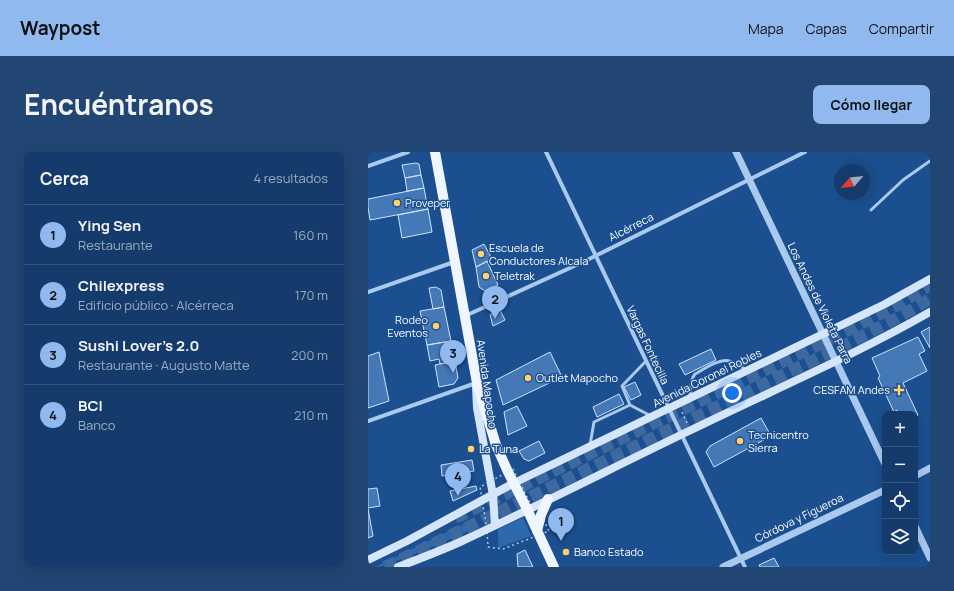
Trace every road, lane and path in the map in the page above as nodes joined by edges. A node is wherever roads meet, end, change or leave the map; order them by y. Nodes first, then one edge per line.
1 (408, 152) edge
2 (435, 152) edge
3 (546, 152) edge
4 (736, 152) edge
5 (805, 152) edge
6 (930, 160) edge
7 (368, 166) edge
8 (749, 180) junction
9 (871, 210) dead end
10 (596, 255) junction
11 (455, 262) junction
12 (930, 279) edge
13 (368, 292) edge
14 (930, 312) edge
15 (464, 317) junction
16 (834, 329) junction
17 (823, 335) junction
18 (847, 355) junction
19 (646, 361) junction
20 (836, 361) junction
21 (748, 370) junction
22 (476, 383) junction
23 (690, 399) junction
24 (678, 404) junction
25 (630, 405) junction
26 (668, 409) junction
27 (652, 416) junction
28 (368, 421) edge
29 (690, 430) junction
30 (681, 435) junction
31 (589, 447) junction
32 (882, 458) edge
33 (930, 468) edge
34 (918, 474) edge
35 (514, 483) junction
36 (882, 491) edge
37 (493, 494) junction
38 (548, 499) junction
39 (527, 509) junction
40 (495, 525) junction
41 (537, 531) junction
42 (918, 532) edge
43 (930, 558) edge
44 (741, 559) junction
45 (368, 560) edge
46 (398, 567) edge
47 (554, 567) edge
48 (723, 567) edge
49 (745, 567) edge

1 - 7 street
2 - 11 main road, Avenida Mapocho
3 - 10 street, Vargas Fontecilla
4 - 8 street, Los Andes de Violeta Parra
5 - 8 street, Alcérreca
6 - 9 lane
8 - 10 street, Alcérreca
8 - 17 street, Los Andes de Violeta Parra
10 - 15 street, Alcérreca
10 - 19 street, Vargas Fontecilla
11 - 13 street
11 - 15 main road, Avenida Mapocho
12 - 16 main road, Avenida Coronel Robles
14 - 18 main road
15 - 22 main road, Avenida Mapocho
16 - 17 main road, Avenida Coronel Robles
16 - 18 path
17 - 20 street, Los Andes de Violeta Parra
17 - 21 main road, Avenida Coronel Robles
18 - 20 main road
19 - 25 lane
19 - 26 street, Vargas Fontecilla
20 - 29 main road
20 - 32 street, Los Andes de Violeta Parra
21 - 23 main road, Avenida Coronel Robles
21 - 23 lane
22 - 28 street
22 - 35 main road
22 - 37 main road, Avenida Mapocho
23 - 24 main road, Avenida Coronel Robles
24 - 26 main road, Avenida Coronel Robles
24 - 29 path
25 - 27 lane
25 - 31 lane
26 - 27 main road, Avenida Coronel Robles
26 - 30 street, Vargas Fontecilla
27 - 31 main road, Avenida Coronel Robles
29 - 30 main road
30 - 38 main road
30 - 44 street, Vargas Fontecilla
31 - 35 main road, Avenida Coronel Robles
33 - 34 street
35 - 37 main road, Avenida Coronel Robles
35 - 39 main road
36 - 44 street, Córdova y Figueroa
37 - 40 main road, Avenida Mapocho
37 - 45 main road, Avenida Coronel Robles
38 - 39 main road
38 - 41 main road
39 - 40 main road
39 - 41 main road
40 - 46 main road
41 - 47 main road
42 - 43 street
44 - 48 street, Córdova y Figueroa
44 - 49 street, Vargas Fontecilla

